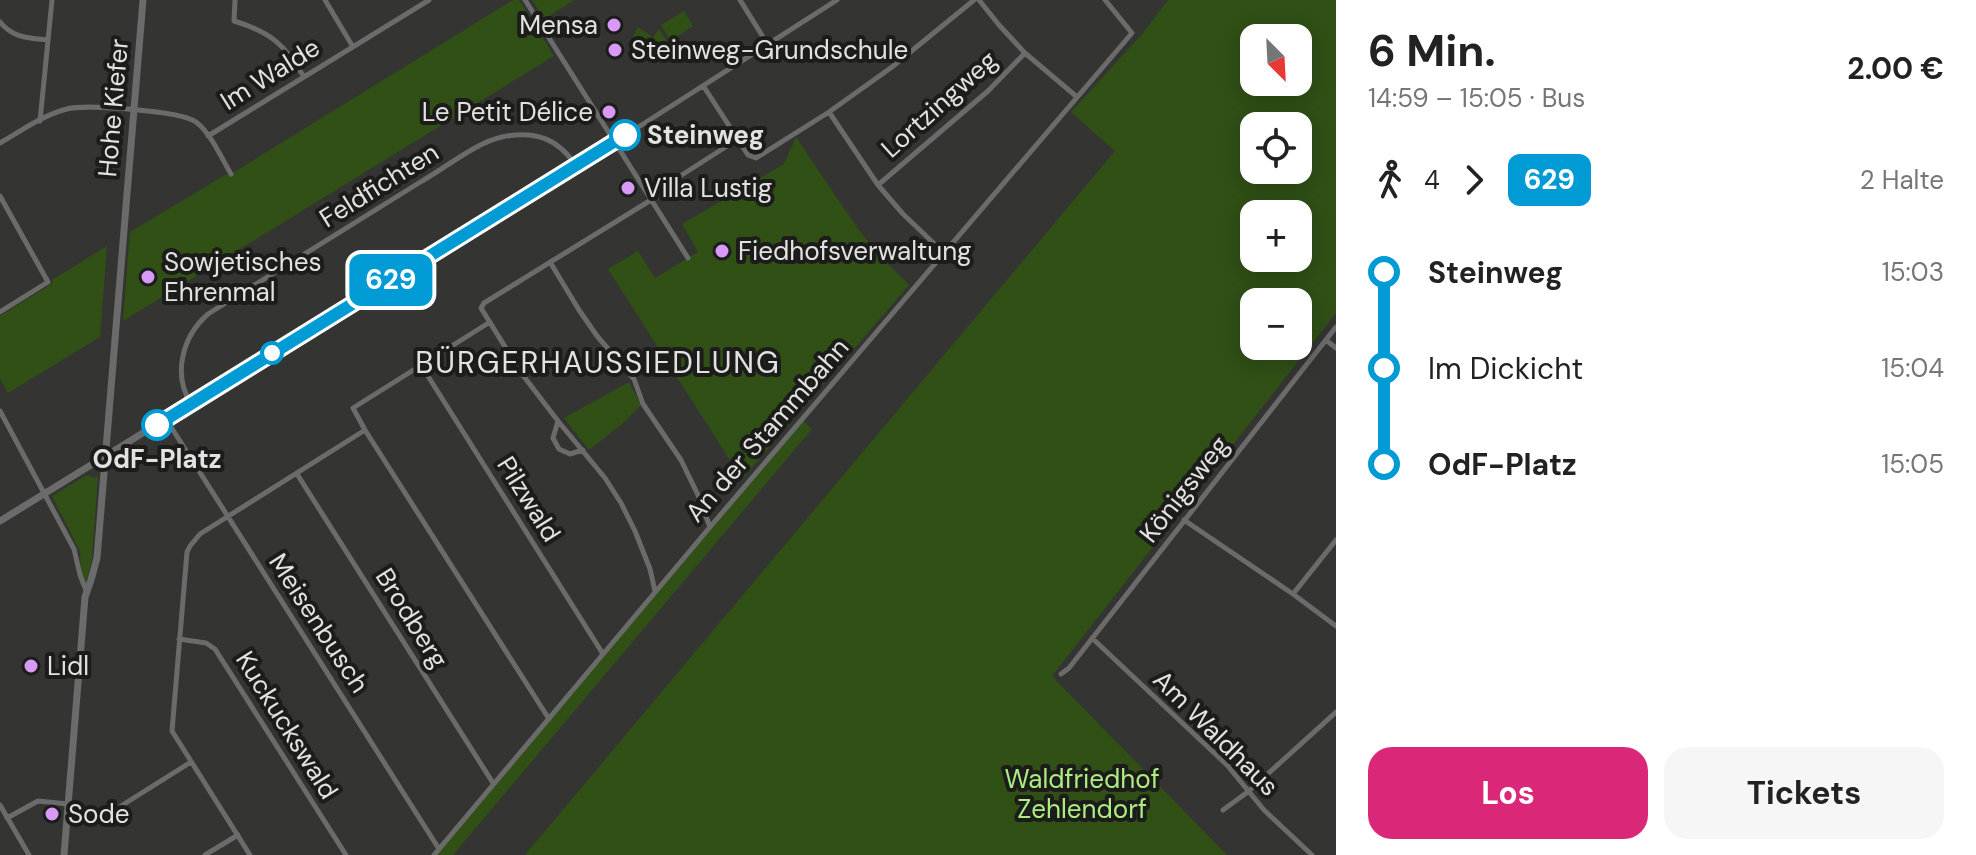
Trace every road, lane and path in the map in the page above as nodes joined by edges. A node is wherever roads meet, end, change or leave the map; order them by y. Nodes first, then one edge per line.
1 (52, 0) edge
2 (143, 0) edge
3 (235, 0) edge
4 (325, 0) edge
5 (429, 0) edge
6 (525, 0) edge
7 (740, 0) edge
8 (837, 0) edge
9 (977, 0) edge
10 (1105, 0) edge
11 (0, 22) edge
12 (48, 40) junction
13 (768, 45) junction
14 (353, 47) junction
15 (1025, 53) junction
16 (304, 77) junction
17 (704, 87) junction
18 (1077, 97) junction
19 (133, 110) junction
20 (829, 112) junction
21 (40, 121) junction
22 (208, 136) junction
23 (738, 139) junction
24 (615, 142) junction
25 (0, 143) edge
26 (576, 166) junction
27 (231, 174) dead end
28 (878, 185) junction
29 (0, 196) edge
30 (650, 198) junction
31 (945, 254) junction
32 (688, 258) dead end
33 (550, 262) junction
34 (0, 312) edge
35 (490, 322) junction
36 (1336, 327) edge
37 (1326, 340) junction
38 (1336, 348) edge
39 (421, 365) junction
40 (191, 404) junction
41 (0, 411) edge
42 (166, 419) junction
43 (558, 421) junction
44 (365, 430) junction
45 (583, 450) junction
46 (104, 457) junction
47 (297, 474) junction
48 (45, 494) junction
49 (228, 518) junction
50 (1184, 520) junction
51 (0, 521) edge
52 (710, 527) junction
53 (1336, 540) edge
54 (656, 592) junction
55 (86, 594) junction
56 (1293, 594) junction
57 (1336, 626) edge
58 (1092, 638) junction
59 (179, 639) junction
60 (603, 654) junction
61 (1061, 674) dead end
62 (1336, 712) edge
63 (549, 719) junction
64 (191, 762) junction
65 (493, 783) junction
66 (1249, 791) junction
67 (68, 804) junction
68 (0, 805) edge
69 (121, 806) dead end
70 (1223, 810) dead end
71 (7, 818) junction
72 (238, 835) junction
73 (439, 849) junction
74 (29, 855) edge
75 (64, 855) edge
76 (205, 855) edge
77 (250, 855) edge
78 (346, 855) edge
79 (434, 855) edge
80 (1312, 855) edge

1 - 12 street
2 - 19 street, Hohe Kiefer
3 - 16 street
4 - 14 street, Im Walde
5 - 14 street, Im Walde
6 - 24 street
7 - 13 street
8 - 13 street
9 - 15 street
9 - 20 street
10 - 18 street, An der Stammbahn
11 - 12 street
12 - 21 street
13 - 17 street
14 - 16 street, Im Walde
15 - 18 street
15 - 28 street, Lortzingweg
16 - 22 street, Im Walde
17 - 23 street
17 - 24 street
18 - 31 street, An der Stammbahn
19 - 21 street
19 - 22 street
19 - 46 street, Hohe Kiefer
20 - 23 street
20 - 28 street
21 - 25 street
22 - 27 street
23 - 30 street
24 - 26 street
24 - 30 street
26 - 40 street
26 - 40 street, Feldfichten
28 - 31 street
29 - 34 street
30 - 32 street
30 - 33 street
31 - 52 street, An der Stammbahn
33 - 35 street
33 - 52 street
35 - 39 street
35 - 43 street
36 - 37 street, Königsweg
37 - 38 street
37 - 50 street, Königsweg
39 - 44 street
39 - 60 street, Pilzwald
40 - 42 street
41 - 48 street
42 - 46 street
42 - 49 street, Meisenbusch
43 - 45 street
43 - 45 street
44 - 47 street
44 - 63 street
45 - 54 street
46 - 48 street
46 - 55 street, Hohe Kiefer
47 - 49 street
47 - 65 street, Brodberg
48 - 51 street
48 - 55 street
49 - 59 street
49 - 73 street, Meisenbusch
50 - 56 street
50 - 58 street, Königsweg
52 - 54 street, An der Stammbahn
53 - 56 street
54 - 60 street, An der Stammbahn
55 - 67 street, Hohe Kiefer
56 - 57 street
58 - 61 street, Königsweg
58 - 66 street, Am Waldhaus
59 - 64 street
59 - 78 street, Kuckuckswald
60 - 63 street, An der Stammbahn
62 - 66 street
63 - 65 street, An der Stammbahn
64 - 69 street
64 - 72 street
65 - 73 street, An der Stammbahn
66 - 70 street
66 - 80 street, Am Waldhaus
67 - 71 street
67 - 75 street, Hohe Kiefer
68 - 71 street
71 - 74 street
72 - 76 street
72 - 77 street
73 - 79 street, An der Stammbahn

